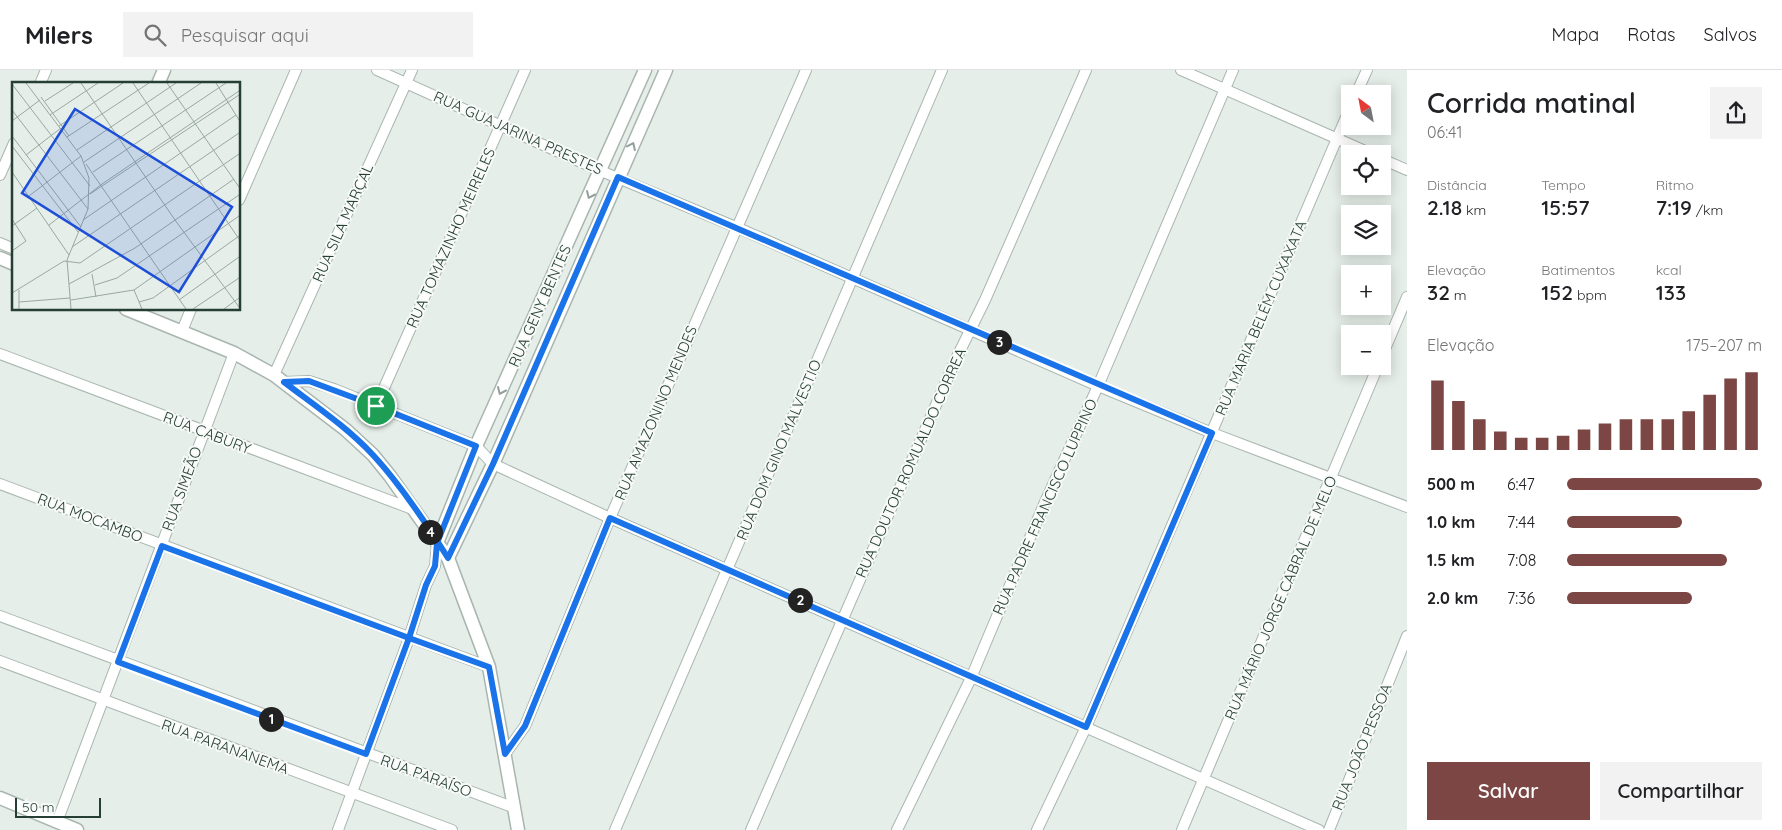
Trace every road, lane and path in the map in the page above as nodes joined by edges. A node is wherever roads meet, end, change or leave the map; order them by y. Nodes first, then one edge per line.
1 (46, 70) edge
2 (164, 70) edge
3 (296, 70) edge
4 (377, 70) edge
5 (412, 70) edge
6 (525, 70) edge
7 (645, 70) edge
8 (666, 70) edge
9 (806, 70) edge
10 (942, 70) edge
11 (1086, 70) edge
12 (1182, 70) edge
13 (1233, 70) edge
14 (1367, 70) edge
15 (41, 82) edge
16 (159, 82) edge
17 (407, 82) junction
18 (1360, 85) edge
19 (1225, 89) junction
20 (502, 124) junction
21 (1341, 129) edge
22 (1337, 138) junction
23 (1352, 145) edge
24 (12, 148) edge
25 (1391, 163) edge
26 (601, 170) junction
27 (1407, 170) edge
28 (0, 175) edge
29 (618, 177) junction
30 (240, 198) edge
31 (736, 227) junction
32 (0, 242) edge
33 (12, 247) edge
34 (0, 258) edge
35 (12, 263) edge
36 (852, 277) junction
37 (1407, 297) edge
38 (129, 310) edge
39 (191, 310) edge
40 (970, 330) junction
41 (182, 331) junction
42 (1391, 335) edge
43 (234, 353) junction
44 (0, 354) edge
45 (1374, 375) edge
46 (279, 379) junction
47 (1098, 386) junction
48 (376, 406) junction
49 (204, 432) junction
50 (1212, 433) junction
51 (476, 446) junction
52 (493, 464) junction
53 (1332, 478) junction
54 (0, 484) edge
55 (1407, 507) edge
56 (415, 510) junction
57 (610, 518) junction
58 (437, 543) junction
59 (162, 546) junction
60 (448, 558) junction
61 (435, 566) junction
62 (728, 568) junction
63 (0, 616) edge
64 (842, 620) junction
65 (1407, 636) edge
66 (409, 638) junction
67 (0, 661) edge
68 (118, 662) junction
69 (489, 667) junction
70 (971, 678) junction
71 (102, 701) junction
72 (1086, 727) junction
73 (366, 754) junction
74 (505, 754) junction
75 (1204, 778) junction
76 (351, 793) junction
77 (0, 798) edge
78 (515, 808) junction
79 (57, 822) junction
80 (77, 830) edge
81 (338, 830) edge
82 (452, 830) edge
83 (518, 830) edge
84 (615, 830) edge
85 (750, 830) edge
86 (897, 830) edge
87 (1037, 830) edge
88 (1182, 830) edge
89 (1319, 830) edge
90 (1329, 830) edge

1 - 15 street
2 - 16 street
3 - 30 street
4 - 17 street, RUA GUAJARINA PRESTES
5 - 17 street, RUA SILA MARÇAL
6 - 20 street, RUA TOMAZINHO MEIRELES
7 - 26 street, RUA GENY BENTES
29 -> 8 street, RUA GENY BENTES
9 - 31 street, RUA AMAZONINO MENDES
10 - 36 street, RUA DOM GINO MALVESTIO
11 - 40 street, RUA DOUTOR ROMUALDO CORREA
12 - 19 street
13 - 19 street, RUA PADRE FRANCISCO LUPPINO
14 - 18 street
17 - 20 street, RUA GUAJARINA PRESTES
17 - 46 street, RUA SILA MARÇAL
19 - 22 street
19 - 47 street, RUA PADRE FRANCISCO LUPPINO
20 - 26 street, RUA GUAJARINA PRESTES
20 - 48 street, RUA TOMAZINHO MEIRELES
21 - 22 street, RUA MARIA BELÉM CUXAXATA
22 - 23 street
22 - 50 street, RUA MARIA BELÉM CUXAXATA
24 - 28 street
25 - 27 street
26 - 29 street, RUA GUAJARINA PRESTES
26 -> 51 street, RUA GENY BENTES
29 - 31 street, RUA GUAJARINA PRESTES
29 - 52 street, RUA GENY BENTES
31 - 36 street, RUA GUAJARINA PRESTES
31 - 57 street, RUA AMAZONINO MENDES
32 - 33 street
34 - 35 street
36 - 40 street, RUA GUAJARINA PRESTES
36 - 62 street, RUA DOM GINO MALVESTIO
37 - 42 street
38 - 41 street
39 - 41 street
40 - 47 street, RUA GUAJARINA PRESTES
40 - 64 street, RUA DOUTOR ROMUALDO CORREA
41 - 43 street
43 - 46 street
43 - 49 street, RUA SIMEÃO
44 - 49 street, RUA CABURY
45 - 53 street, RUA MÁRIO JORGE CABRAL DE MELO
46 - 48 street
46 - 56 street
47 - 50 street, RUA GUAJARINA PRESTES
47 - 70 street, RUA PADRE FRANCISCO LUPPINO
48 - 51 street
49 - 56 street, RUA CABURY
49 - 59 street, RUA SIMEÃO
50 - 53 street, RUA GUAJARINA PRESTES
50 - 72 street, RUA MARIA BELÉM CUXAXATA
51 - 52 street
51 - 58 street, RUA GENY BENTES
52 - 57 street
52 - 60 street, RUA GENY BENTES
53 - 55 street, RUA GUAJARINA PRESTES
53 - 75 street, RUA MÁRIO JORGE CABRAL DE MELO
54 - 59 street, RUA MOCAMBO
56 - 58 street
57 - 62 street
57 - 74 street, RUA AMAZONINO MENDES
58 - 60 street
58 - 61 street
59 - 66 street, RUA MOCAMBO
59 - 68 street, RUA SIMEÃO
60 - 61 street
60 - 69 street
61 - 66 street
62 - 64 street
62 - 84 street, RUA DOM GINO MALVESTIO
63 - 68 street, RUA PARAÍSO
64 - 70 street
64 - 85 street, RUA DOUTOR ROMUALDO CORREA
65 - 90 street, RUA JOÃO PESSOA
66 - 69 street, RUA MOCAMBO
66 - 73 street
67 - 71 street, RUA PARANANEMA
68 - 71 street, RUA SIMEÃO
68 - 73 street, RUA PARAÍSO
69 - 74 street
70 - 72 street
70 - 86 street, RUA PADRE FRANCISCO LUPPINO
71 - 76 street, RUA PARANANEMA
71 - 79 street, RUA SIMEÃO
72 - 75 street
72 - 87 street, RUA MARIA BELÉM CUXAXATA
73 - 76 street
73 - 78 street, RUA PARAÍSO
74 - 78 street
75 - 88 street, RUA MÁRIO JORGE CABRAL DE MELO
75 - 89 street
76 - 81 street
76 - 82 street, RUA PARANANEMA
77 - 79 street
78 - 83 street
79 - 80 street

